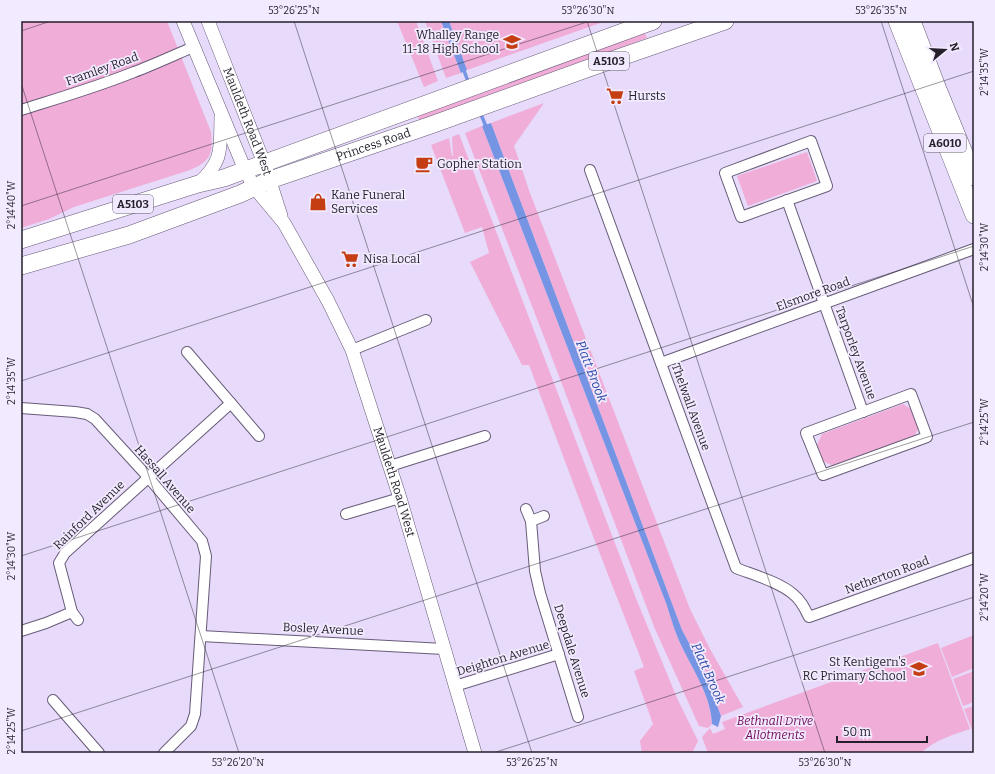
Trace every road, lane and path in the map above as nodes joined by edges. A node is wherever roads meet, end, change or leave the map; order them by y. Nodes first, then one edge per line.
1 (183, 21) edge
2 (208, 21) edge
3 (653, 21) edge
4 (725, 21) edge
5 (897, 21) edge
6 (912, 21) edge
7 (191, 48) dead end
8 (21, 110) edge
9 (222, 112) junction
10 (264, 164) junction
11 (245, 170) junction
12 (590, 170) dead end
13 (974, 177) edge
14 (270, 180) junction
15 (198, 184) junction
16 (254, 187) junction
17 (787, 200) junction
18 (974, 215) edge
19 (284, 223) junction
20 (21, 240) edge
21 (974, 249) edge
22 (21, 266) edge
23 (824, 304) junction
24 (426, 320) dead end
25 (352, 350) junction
26 (187, 352) dead end
27 (661, 363) junction
28 (231, 403) junction
29 (21, 408) edge
30 (863, 412) junction
31 (259, 436) dead end
32 (485, 436) dead end
33 (390, 466) junction
34 (148, 477) junction
35 (400, 498) junction
36 (526, 509) dead end
37 (346, 514) dead end
38 (544, 516) dead end
39 (531, 521) junction
40 (974, 558) edge
41 (72, 612) junction
42 (809, 617) joint
43 (78, 620) dead end
44 (21, 631) edge
45 (201, 636) junction
46 (444, 649) junction
47 (559, 654) junction
48 (455, 686) junction
49 (53, 700) dead end
50 (578, 717) dead end
51 (99, 753) edge
52 (164, 753) edge
53 (475, 753) edge

1 - 9 street, Mauldeth Road West
2 - 10 street, Mauldeth Road West
3 - 10 highway, Princess Road / A5103
4 - 14 highway, Princess Road / A5103
5 - 18 highway, A6010
6 - 13 highway, A6010
7 - 8 street, Framley Road
9 - 11 street, Mauldeth Road West
9 - 15 street, Mauldeth Road West
10 - 11 highway, Princess Road / A5103
10 - 14 street, Mauldeth Road West
11 - 15 highway, Princess Road / A5103
11 - 16 street, Mauldeth Road West
12 - 27 street, Thelwall Avenue
14 - 16 highway, Princess Road / A5103
14 - 19 street, Mauldeth Road West
15 - 20 highway, Princess Road / A5103
16 - 19 street, Mauldeth Road West
16 - 22 highway, Princess Road / A5103
17 - 17 street
17 - 23 street, Tarporley Avenue
19 - 25 street, Mauldeth Road West
21 - 23 street, Elsmore Road
23 - 27 street, Elsmore Road
23 - 30 street, Tarporley Avenue
24 - 25 street
25 - 33 street, Mauldeth Road West
26 - 28 street
27 - 42 street, Thelwall Avenue
28 - 31 street
28 - 34 street, Rainford Avenue
29 - 34 street, Hassall Avenue
30 - 30 street, Tarporley Avenue
32 - 33 street
33 - 35 street, Mauldeth Road West
34 - 41 street, Rainford Avenue
34 - 45 street, Hassall Avenue
35 - 37 street
35 - 46 street, Mauldeth Road West
36 - 39 street, Deepdale Avenue
38 - 39 street
39 - 47 street, Deepdale Avenue
40 - 42 street, Netherton Road
41 - 43 street, Rainford Avenue
41 - 44 street
45 - 46 street, Bosley Avenue
45 - 52 street, Hassall Avenue
46 - 48 street, Mauldeth Road West
47 - 48 street, Deighton Avenue
47 - 50 street, Deepdale Avenue
48 - 53 street, Mauldeth Road West
49 - 51 street

